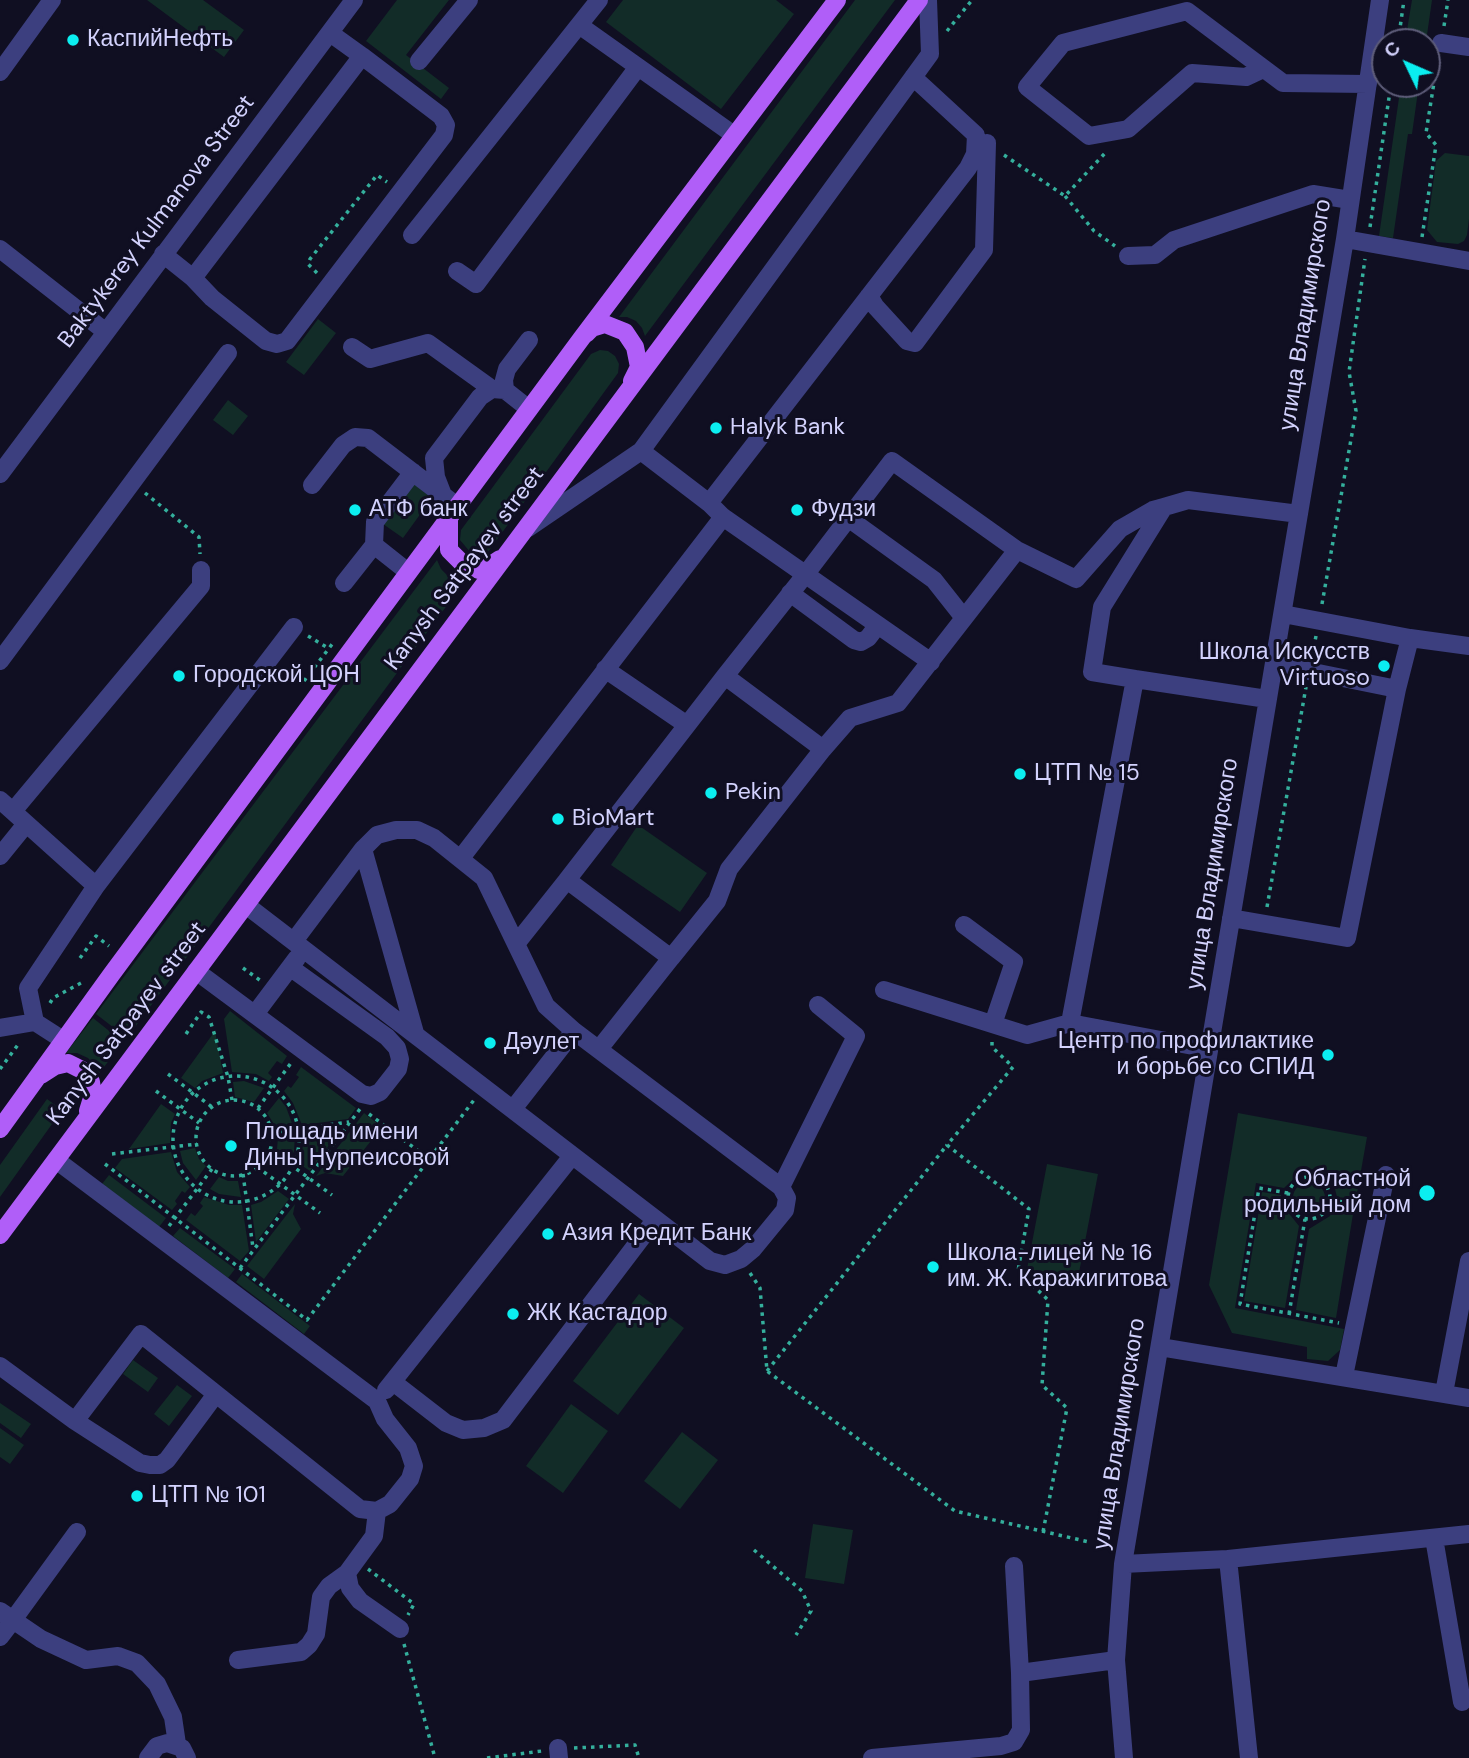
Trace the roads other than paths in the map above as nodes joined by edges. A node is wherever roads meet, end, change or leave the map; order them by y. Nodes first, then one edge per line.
1 (52, 0) edge
2 (354, 0) edge
3 (468, 0) edge
4 (599, 0) edge
5 (837, 0) edge
6 (919, 0) edge
7 (928, 0) edge
8 (1380, 0) edge
9 (579, 25) junction
10 (330, 33) junction
11 (1441, 43) road end
12 (1469, 47) edge
13 (362, 56) junction
14 (419, 61) dead end
15 (638, 67) junction
16 (1264, 69) junction
17 (0, 72) edge
18 (913, 77) junction
19 (1368, 84) junction
20 (734, 135) junction
21 (987, 143) road end
22 (1350, 200) junction
23 (412, 235) dead end
24 (1345, 239) junction
25 (0, 249) edge
26 (163, 254) junction
27 (1128, 256) road end
28 (1469, 261) edge
29 (457, 271) dead end
30 (193, 278) junction
31 (869, 296) junction
32 (106, 332) junction
33 (581, 339) junction
34 (529, 340) dead end
35 (352, 347) dead end
36 (228, 353) dead end
37 (498, 389) junction
38 (626, 394) junction
39 (530, 409) junction
40 (641, 451) junction
41 (413, 472) junction
42 (0, 474) edge
43 (312, 485) dead end
44 (709, 503) junction
45 (450, 506) junction
46 (1164, 507) junction
47 (1299, 514) junction
48 (723, 517) junction
49 (848, 519) junction
50 (525, 530) junction
51 (373, 545) junction
52 (1017, 550) junction
53 (507, 554) junction
54 (201, 570) road end
55 (408, 572) junction
56 (804, 575) junction
57 (344, 583) dead end
58 (790, 593) junction
59 (1283, 614) junction
60 (964, 618) junction
61 (878, 625) junction
62 (294, 627) road end
63 (1410, 638) junction
64 (1469, 646) edge
65 (0, 661) edge
66 (931, 662) junction
67 (1274, 664) junction
68 (605, 669) junction
69 (725, 676) junction
70 (1135, 679) junction
71 (1397, 689) junction
72 (1267, 699) junction
73 (687, 725) junction
74 (823, 749) junction
75 (7, 805) edge
76 (26, 824) junction
77 (363, 849) junction
78 (0, 856) edge
79 (461, 859) junction
80 (567, 880) junction
81 (96, 886) junction
82 (246, 905) junction
83 (1231, 918) junction
84 (964, 925) dead end
85 (516, 944) junction
86 (299, 945) junction
87 (671, 958) junction
88 (290, 968) junction
89 (196, 971) junction
90 (884, 990) dead end
91 (818, 1005) dead end
92 (255, 1014) junction
93 (35, 1022) junction
94 (1070, 1023) junction
95 (993, 1024) junction
96 (0, 1028) edge
97 (574, 1031) junction
98 (415, 1033) junction
99 (63, 1041) junction
100 (599, 1049) junction
101 (1209, 1049) junction
102 (35, 1079) junction
103 (513, 1109) junction
104 (87, 1118) junction
105 (0, 1129) edge
106 (572, 1156) junction
107 (56, 1160) junction
108 (1386, 1175) dead end
109 (781, 1187) junction
110 (655, 1220) junction
111 (0, 1235) edge
112 (1469, 1261) edge
113 (1160, 1347) junction
114 (0, 1366) edge
115 (1345, 1376) junction
116 (393, 1382) junction
117 (1444, 1393) junction
118 (216, 1394) junction
119 (1469, 1398) edge
120 (377, 1401) junction
121 (75, 1421) junction
122 (377, 1511) junction
123 (77, 1532) dead end
124 (1469, 1534) edge
125 (1434, 1538) junction
126 (1228, 1559) junction
127 (1124, 1564) junction
128 (1014, 1566) dead end
129 (346, 1573) junction
130 (6, 1615) edge
131 (400, 1629) dead end
132 (0, 1637) edge
133 (238, 1660) dead end
134 (1116, 1660) junction
135 (1020, 1673) junction
136 (1462, 1702) dead end
137 (182, 1751) edge
138 (148, 1758) edge
139 (872, 1758) edge
140 (1124, 1758) edge
141 (1249, 1758) edge

1 - 17 street
2 - 10 street, Baktykerey Kulmanova Street
3 - 14 street
4 - 9 street
5 - 20 main road, Kanysh Satpayev street
6 - 38 main road, Kanysh Satpayev street
7 - 18 street
8 - 19 street, улица Владимирского
9 - 15 street
9 - 23 street
10 - 13 street
10 - 26 street, Baktykerey Kulmanova Street
11 - 12 street
13 - 30 street
13 - 30 street
15 - 20 street
15 - 29 street
16 - 16 street
16 - 19 street
18 - 31 street
18 - 40 street
19 - 22 street, улица Владимирского
20 - 33 main road, Kanysh Satpayev street
21 - 31 street
22 - 24 street, улица Владимирского
22 - 27 street
24 - 28 street
24 - 47 street, улица Владимирского
25 - 32 street
26 - 30 street
26 - 32 street, Baktykerey Kulmanova Street
31 - 44 street
32 - 42 street, Baktykerey Kulmanova Street
33 - 38 main road
33 - 39 main road, Kanysh Satpayev street
34 - 37 street
35 - 37 street
36 - 65 street
37 - 39 street
37 - 45 street
38 - 50 main road, Kanysh Satpayev street
39 - 45 main road, Kanysh Satpayev street
40 - 44 street
40 - 50 street
41 - 43 street
41 - 45 street
41 - 51 street
44 - 48 street
45 - 53 main road
45 - 55 main road, Kanysh Satpayev street
46 - 47 street
46 - 52 street
46 - 70 street
47 - 59 street, улица Владимирского
48 - 56 street
48 - 68 street
49 - 52 street
49 - 56 street
49 - 60 street
50 - 53 main road, Kanysh Satpayev street
51 - 55 street
51 - 57 street
52 - 60 street
53 - 82 main road, Kanysh Satpayev street
54 - 75 street
55 - 99 main road, Kanysh Satpayev street
56 - 58 street
56 - 61 street
58 - 61 street
58 - 69 street
59 - 63 street
59 - 67 street, улица Владимирского
60 - 66 street
61 - 66 street
62 - 81 street
63 - 64 street
63 - 71 street
66 - 74 street
67 - 71 street
67 - 72 street, улица Владимирского
68 - 73 street
68 - 79 street
69 - 73 street
69 - 74 street
70 - 72 street
70 - 94 street
71 - 83 street
72 - 83 street, улица Владимирского
73 - 80 street
74 - 87 street
75 - 76 street
76 - 78 street
76 - 81 street
77 - 79 street
77 - 86 street
77 - 98 street
79 - 85 street
80 - 85 street
80 - 87 street
81 - 93 street
82 - 86 street
82 - 89 main road, Kanysh Satpayev street
83 - 101 street, улица Владимирского
84 - 95 street
85 - 97 street
86 - 88 street
86 - 98 street
87 - 100 street
88 - 92 street
88 - 92 street
89 - 92 street
89 - 104 main road, Kanysh Satpayev street
90 - 95 street
91 - 109 street
93 - 96 street
93 - 99 street
94 - 95 street
94 - 101 street
97 - 100 street
97 - 103 street
98 - 103 street
99 - 102 main road, Kanysh Satpayev street
100 - 109 street
101 - 113 street, улица Владимирского
102 - 104 main road
102 - 105 main road, Kanysh Satpayev street
103 - 106 street
104 - 107 main road, Kanysh Satpayev street
106 - 110 street
106 - 116 street
107 - 111 main road, Kanysh Satpayev street
107 - 120 street
108 - 115 street
109 - 110 street
110 - 116 street
112 - 117 street
113 - 115 street
113 - 127 street, улица Владимирского
114 - 121 street
115 - 117 street
116 - 120 street
117 - 119 street
118 - 121 street
118 - 121 street
118 - 122 street
120 - 122 street
122 - 129 street
123 - 130 street
124 - 125 street
125 - 126 street
125 - 136 street
126 - 127 street
126 - 141 street
127 - 134 street, улица Владимирского
128 - 135 street
129 - 131 street
129 - 133 street
130 - 132 street
130 - 137 street
134 - 135 street
134 - 140 street, улица Владимирского
135 - 139 street
137 - 138 street

